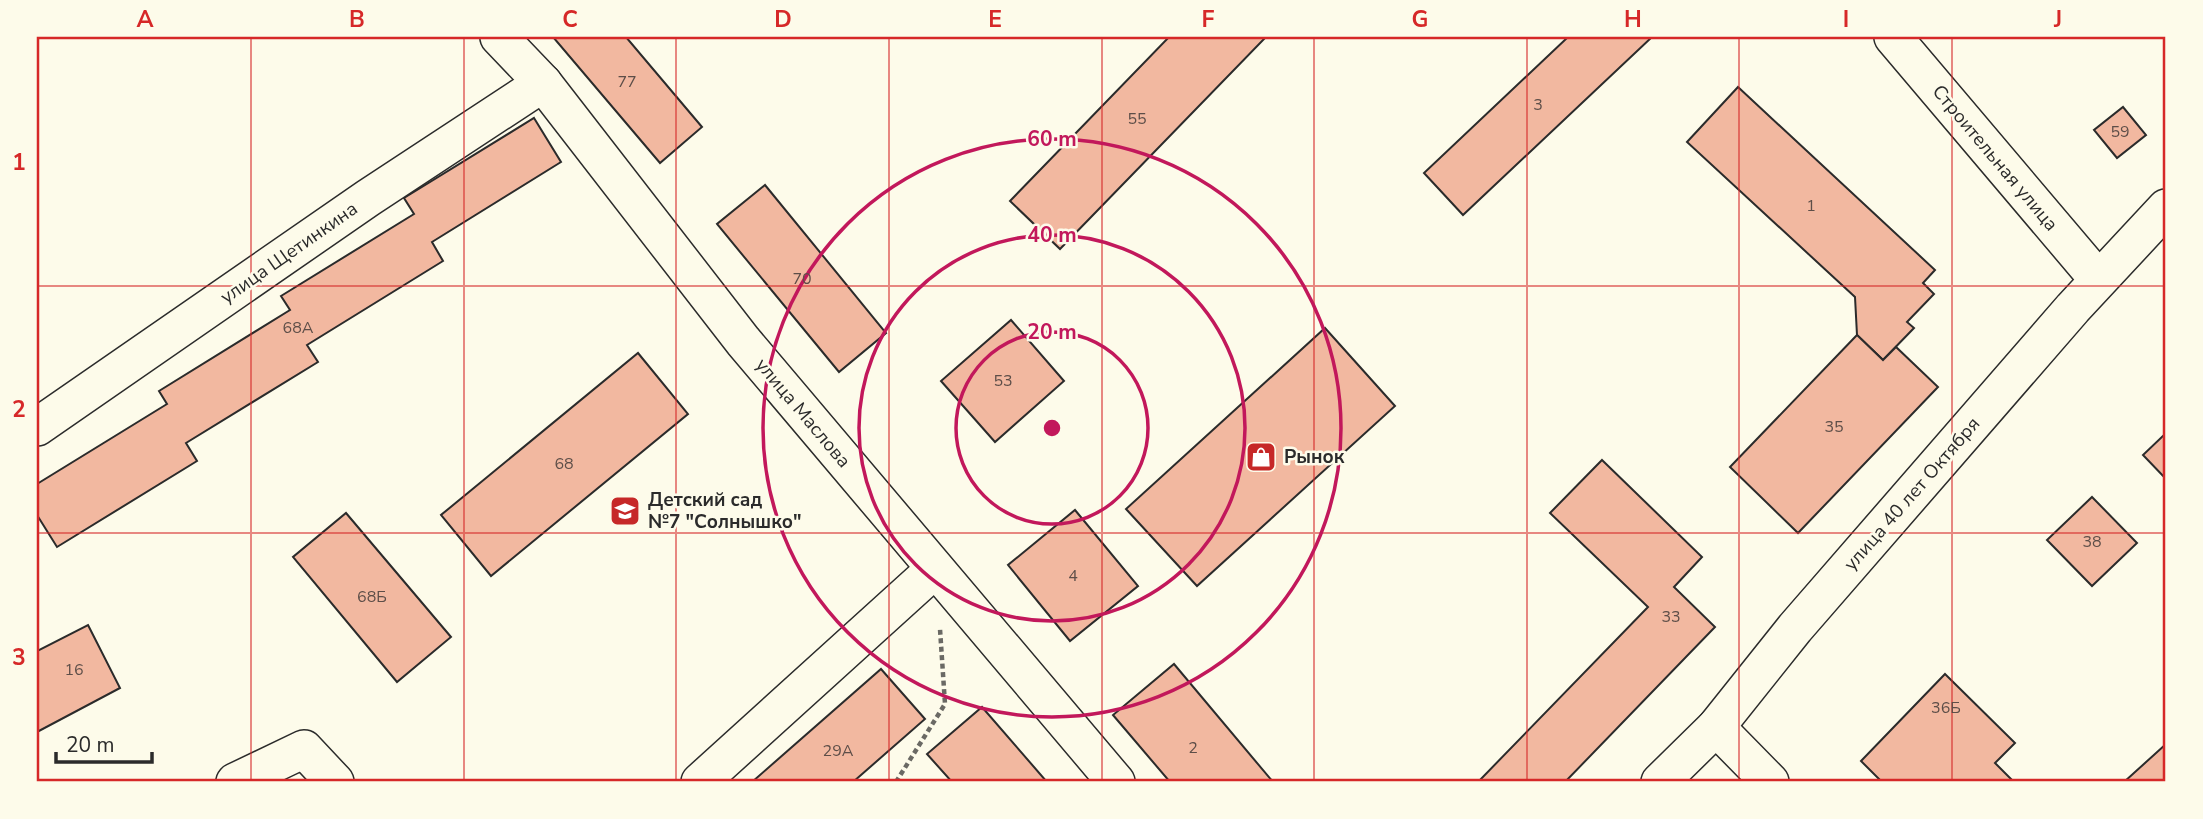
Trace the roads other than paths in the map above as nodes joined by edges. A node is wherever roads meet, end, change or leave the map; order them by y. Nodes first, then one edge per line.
1 (499, 37) edge
2 (1893, 37) edge
3 (543, 83) junction
4 (2166, 208) edge
5 (2098, 279) junction
6 (37, 427) edge
7 (935, 569) junction
8 (1716, 727) junction
9 (235, 782) edge
10 (335, 782) edge
11 (700, 782) edge
12 (1116, 782) edge
13 (1660, 782) edge
14 (1770, 782) edge

1 - 3 street, улица Маслова
2 - 5 street, Строительная улица
3 - 6 street, улица Щетинкина
3 - 7 street, улица Маслова
4 - 5 street, улица 40 лет Октября
5 - 8 street, улица 40 лет Октября
7 - 11 street
7 - 12 street, улица Маслова
8 - 13 street, улица 40 лет Октября
8 - 14 street
9 - 10 street

